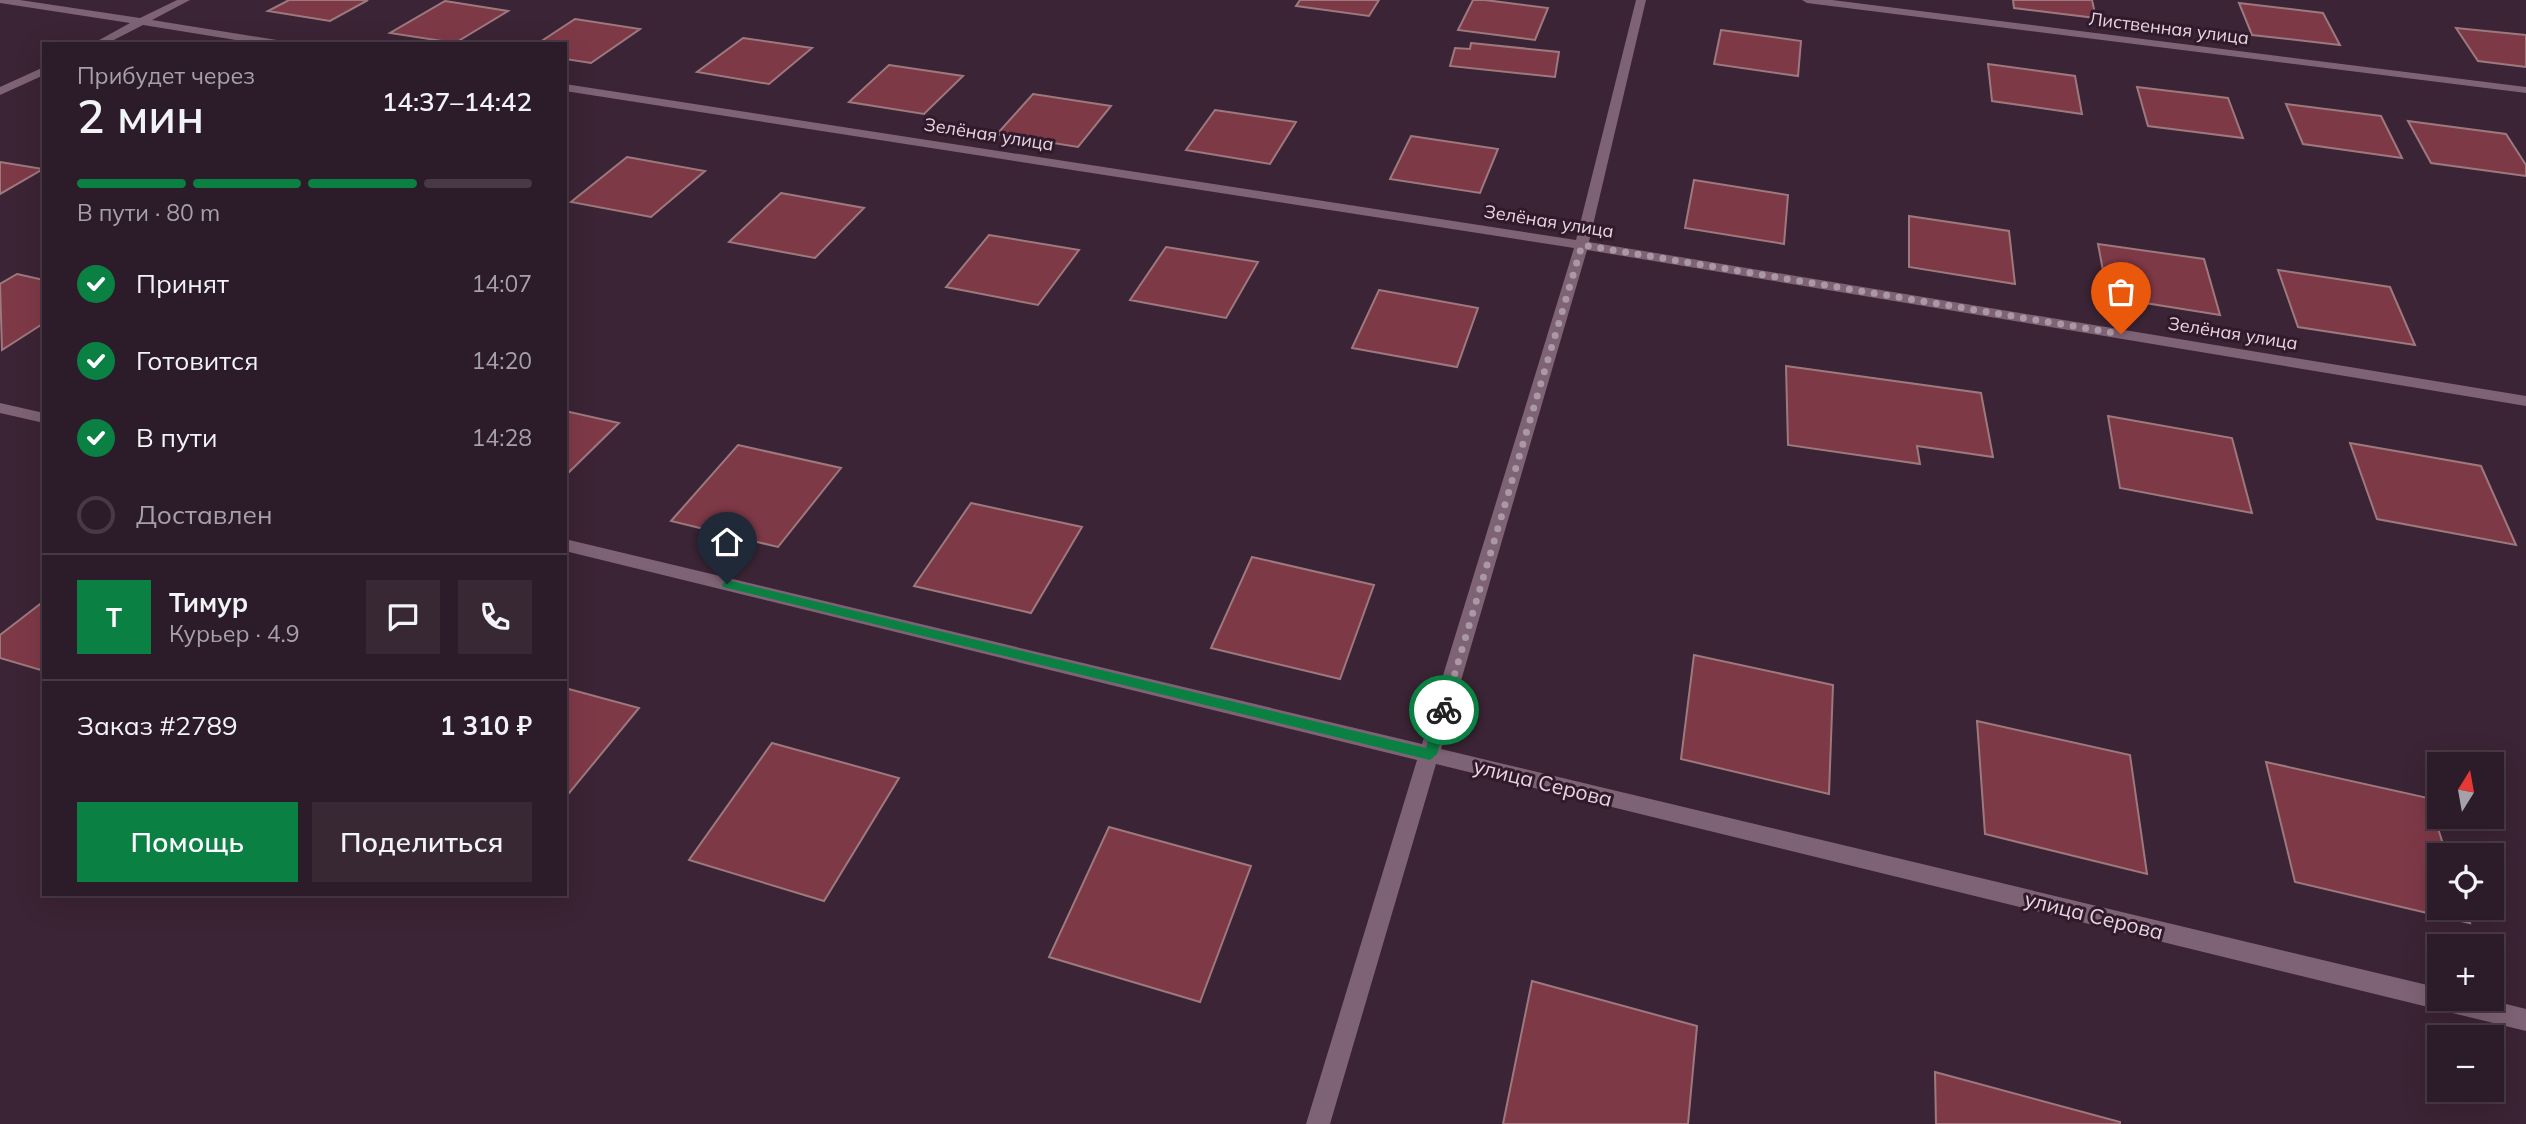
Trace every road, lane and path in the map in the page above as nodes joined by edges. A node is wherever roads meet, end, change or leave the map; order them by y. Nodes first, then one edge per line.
1 (0, 0) edge
2 (185, 0) edge
3 (1641, 0) edge
4 (1807, 0) edge
5 (141, 22) junction
6 (101, 42) edge
7 (270, 42) edge
8 (42, 71) edge
9 (567, 88) edge
10 (2526, 90) edge
11 (0, 92) edge
12 (1582, 245) junction
13 (2526, 401) edge
14 (0, 408) edge
15 (42, 418) edge
16 (567, 545) edge
17 (1430, 754) junction
18 (2427, 996) edge
19 (2489, 1011) edge
20 (2526, 1020) edge
21 (1318, 1124) edge

1 - 5 street
2 - 5 street
3 - 12 street
4 - 10 street, Лиственная улица
5 - 6 street
5 - 7 street
8 - 11 street
9 - 12 street, Зелёная улица
12 - 13 street, Зелёная улица
12 - 17 street
14 - 15 street
16 - 17 street, улица Серова
17 - 18 street, улица Серова
17 - 21 street
19 - 20 street, улица Серова

